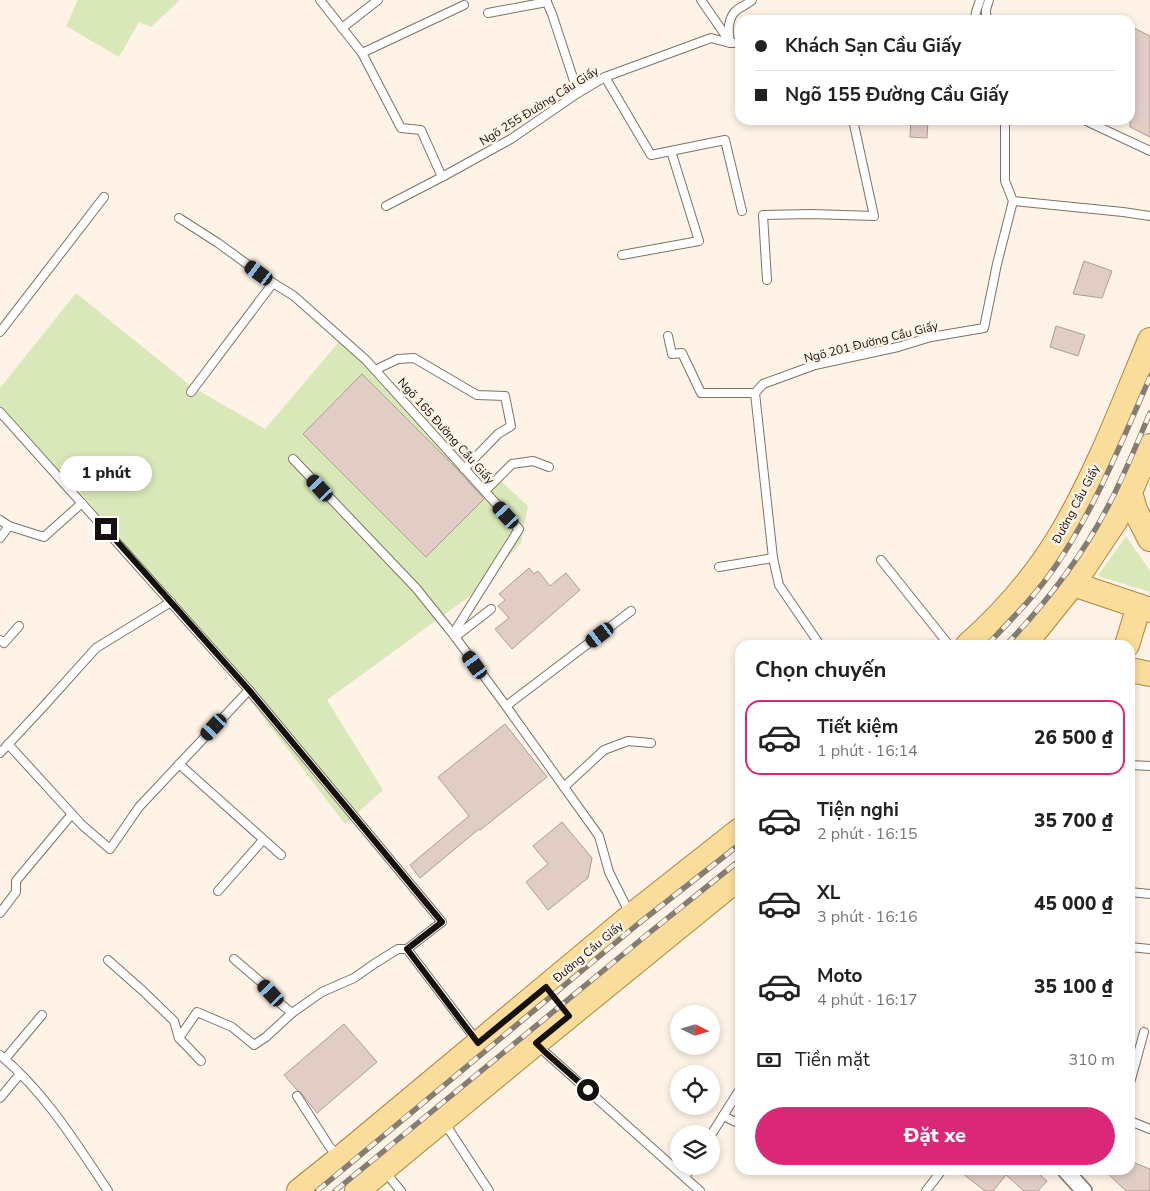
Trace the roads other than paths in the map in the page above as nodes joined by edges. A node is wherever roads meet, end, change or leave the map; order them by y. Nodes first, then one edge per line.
1 (320, 0) edge
2 (378, 0) edge
3 (701, 0) edge
4 (752, 0) edge
5 (980, 0) edge
6 (989, 0) edge
7 (546, 1) edge
8 (464, 5) dead end
9 (488, 13) dead end
10 (976, 15) edge
11 (986, 15) edge
12 (342, 28) junction
13 (730, 43) junction
14 (735, 43) edge
15 (362, 53) junction
16 (605, 77) junction
17 (578, 92) junction
18 (853, 125) edge
19 (1005, 125) edge
20 (1095, 125) edge
21 (671, 151) junction
22 (1150, 151) edge
23 (442, 177) junction
24 (104, 197) dead end
25 (1013, 201) junction
26 (386, 206) dead end
27 (742, 211) dead end
28 (1150, 216) edge
29 (178, 218) dead end
30 (622, 255) dead end
31 (767, 280) dead end
32 (273, 283) junction
33 (0, 332) edge
34 (668, 336) dead end
35 (1150, 340) edge
36 (375, 370) junction
37 (191, 392) dead end
38 (755, 393) junction
39 (0, 412) edge
40 (1148, 454) edge
41 (293, 459) dead end
42 (549, 467) dead end
43 (464, 469) junction
44 (485, 491) junction
45 (1130, 492) junction
46 (82, 503) junction
47 (0, 520) edge
48 (9, 526) junction
49 (0, 538) edge
50 (1150, 539) edge
51 (773, 558) junction
52 (881, 560) dead end
53 (719, 567) dead end
54 (1073, 584) junction
55 (171, 602) junction
56 (1145, 608) edge
57 (491, 609) dead end
58 (631, 612) dead end
59 (20, 626) dead end
60 (454, 635) junction
61 (0, 640) edge
62 (817, 640) edge
63 (945, 640) edge
64 (974, 640) edge
65 (1033, 640) edge
66 (1129, 640) edge
67 (249, 690) junction
68 (506, 706) junction
69 (651, 743) dead end
70 (8, 744) junction
71 (0, 753) edge
72 (179, 764) junction
73 (1135, 765) edge
74 (1150, 766) edge
75 (564, 787) junction
76 (72, 814) junction
77 (735, 834) edge
78 (263, 840) junction
79 (281, 855) dead end
80 (735, 881) edge
81 (218, 891) dead end
82 (1135, 892) edge
83 (1150, 894) edge
84 (0, 913) edge
85 (632, 916) junction
86 (1135, 948) edge
87 (407, 949) junction
88 (1150, 949) edge
89 (234, 958) dead end
90 (108, 960) dead end
91 (546, 987) junction
92 (292, 1013) junction
93 (42, 1015) dead end
94 (569, 1016) junction
95 (1144, 1032) dead end
96 (179, 1038) junction
97 (478, 1043) junction
98 (536, 1043) junction
99 (2, 1057) edge
100 (201, 1061) dead end
101 (1135, 1065) edge
102 (20, 1074) junction
103 (297, 1096) dead end
104 (735, 1097) edge
105 (0, 1098) edge
106 (723, 1116) junction
107 (442, 1120) junction
108 (735, 1122) edge
109 (1135, 1123) edge
110 (717, 1125) edge
111 (1150, 1129) edge
112 (339, 1158) junction
113 (383, 1170) junction
114 (938, 1175) edge
115 (1070, 1175) edge
116 (685, 1177) joint
117 (108, 1191) edge
118 (299, 1191) edge
119 (358, 1191) edge
120 (401, 1191) edge
121 (490, 1191) edge
122 (700, 1191) edge
123 (926, 1191) edge
124 (1084, 1191) edge

1 - 12 lane
2 - 12 lane
3 - 13 lane
4 - 13 lane
5 - 10 lane
6 - 11 lane
7 - 9 lane
7 - 17 lane
8 - 15 lane
12 - 15 lane
13 - 14 lane, Ngõ 255 Đường Cầu Giấy
13 - 16 lane, Ngõ 255 Đường Cầu Giấy
15 - 23 lane
16 - 17 lane, Ngõ 255 Đường Cầu Giấy
16 - 21 lane
17 - 23 lane, Ngõ 255 Đường Cầu Giấy
18 - 31 lane
19 - 25 lane
20 - 22 lane
21 - 27 lane
21 - 30 lane
23 - 26 lane, Ngõ 255 Đường Cầu Giấy
24 - 33 lane
25 - 28 lane
25 - 38 lane, Ngõ 201 Đường Cầu Giấy
29 - 32 lane, Ngõ 165 Đường Cầu Giấy
32 - 36 lane, Ngõ 165 Đường Cầu Giấy
32 - 37 lane
34 - 38 lane
35 - 64 main road, Đường Cầu Giấy
36 - 43 lane, Ngõ 165 Đường Cầu Giấy
36 - 43 lane
38 - 51 lane
39 - 46 lane
40 - 45 main road
41 - 60 lane
42 - 44 lane
43 - 44 lane, Ngõ 165 Đường Cầu Giấy
44 - 60 lane, Ngõ 165 Đường Cầu Giấy
45 - 50 main road
45 - 54 main road
46 - 48 lane
46 - 55 lane
47 - 48 lane
48 - 49 lane
51 - 53 lane
51 - 62 lane
52 - 63 lane
54 - 56 main road
54 - 65 main road
55 - 67 lane
55 - 70 lane
56 - 66 main road
57 - 60 lane
58 - 68 lane
59 - 61 lane
60 - 68 lane
67 - 72 lane
67 - 87 lane
68 - 75 lane
69 - 75 lane
70 - 71 lane
70 - 76 lane
72 - 76 lane
72 - 78 lane
73 - 74 lane
75 - 85 lane
76 - 84 lane
77 - 85 main road, Đường Cầu Giấy
78 - 79 lane
78 - 81 lane
80 - 94 main road
82 - 83 lane
85 - 91 main road, Đường Cầu Giấy
86 - 88 lane
87 - 92 lane
87 - 97 lane
89 - 92 lane
90 - 96 lane
91 - 94 main road
91 - 97 main road, Đường Cầu Giấy
92 - 96 lane
93 - 99 lane
94 - 98 main road
95 - 101 lane
96 - 100 lane
97 - 112 main road, Đường Cầu Giấy
98 - 107 main road
98 - 116 lane
99 - 102 lane
102 - 105 lane
102 - 117 lane
103 - 112 lane
104 - 106 lane
106 - 108 lane
106 - 110 lane
107 - 113 main road
107 - 121 lane
109 - 111 lane
112 - 118 main road, Đường Cầu Giấy
113 - 119 main road
113 - 120 lane
114 - 123 lane
115 - 124 street
116 - 122 lane

